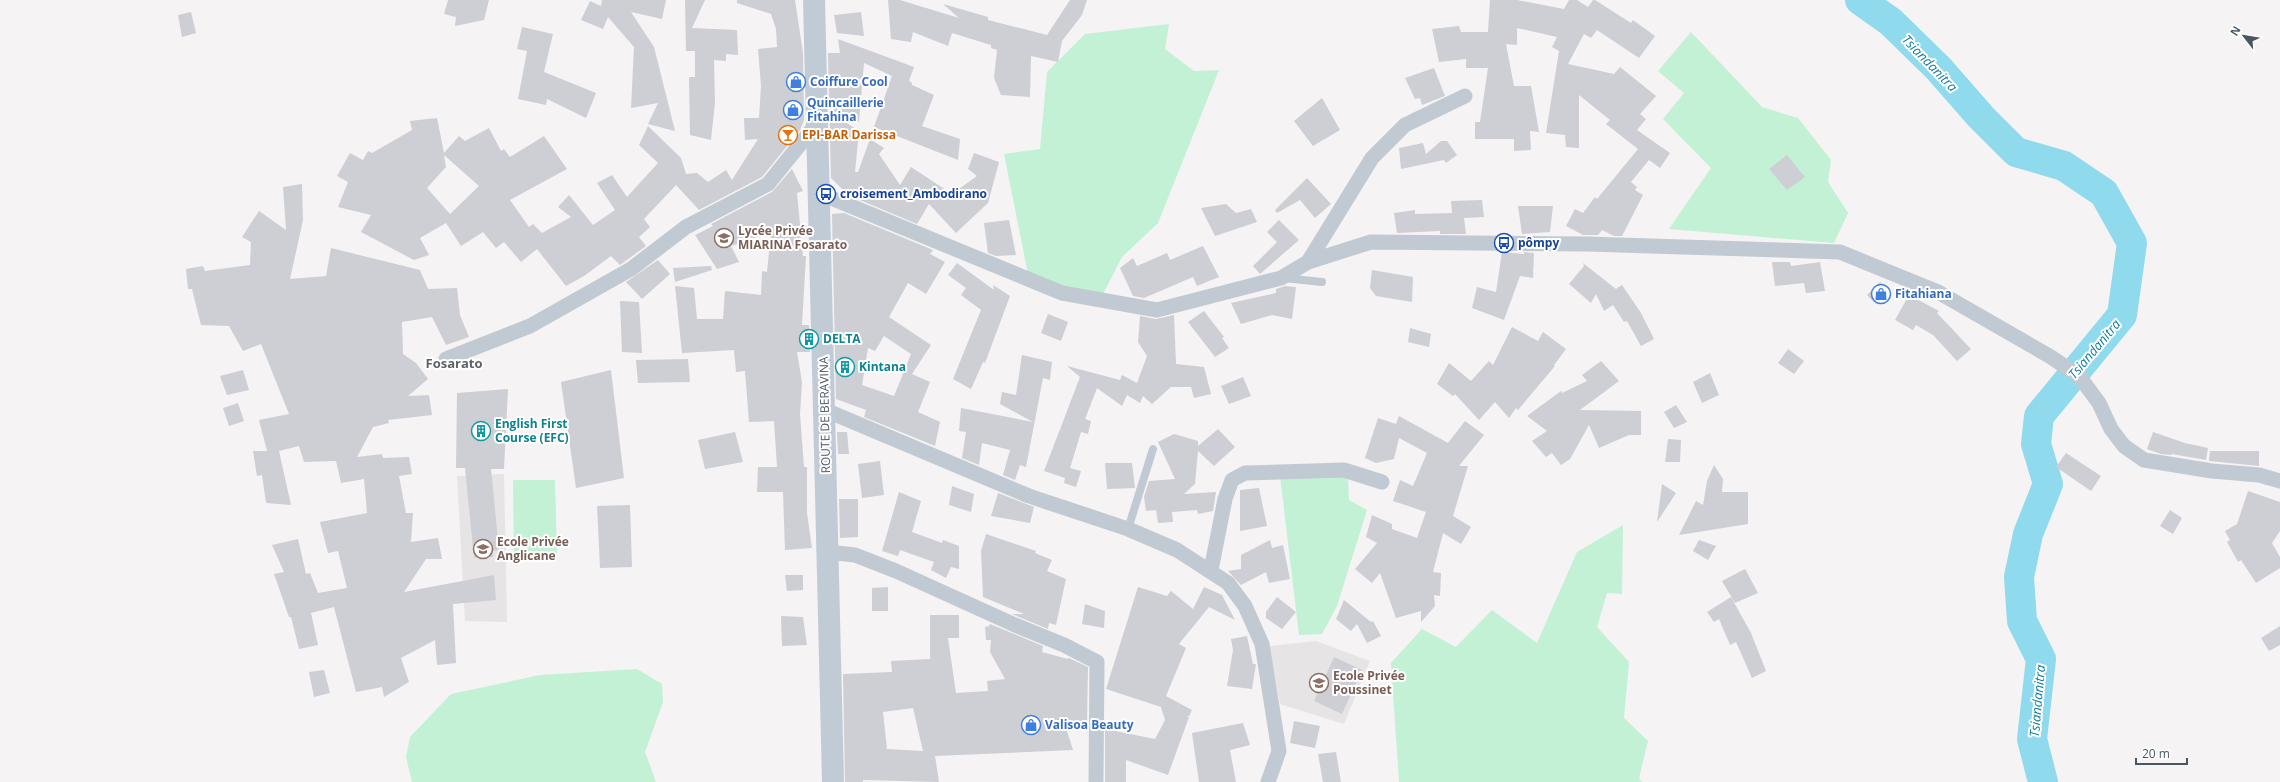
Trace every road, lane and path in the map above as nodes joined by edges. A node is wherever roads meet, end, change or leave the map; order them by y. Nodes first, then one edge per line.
1 (814, 0) edge
2 (1464, 96) dead end
3 (818, 122) junction
4 (819, 193) junction
5 (1308, 262) junction
6 (1281, 278) junction
7 (1322, 282) dead end
8 (446, 359) dead end
9 (825, 410) junction
10 (1153, 449) dead end
11 (2280, 481) edge
12 (1382, 482) dead end
13 (1128, 529) junction
14 (828, 552) junction
15 (1211, 570) junction
16 (833, 782) edge
17 (1096, 782) edge
18 (1268, 782) edge

1 - 3 street, ROUTE DE BERAVINA
2 - 5 street
3 - 4 street, ROUTE DE BERAVINA
3 - 8 street
4 - 6 street
4 - 9 street, ROUTE DE BERAVINA
5 - 6 street
5 - 11 street
6 - 7 lane
9 - 13 street
9 - 14 street, ROUTE DE BERAVINA
10 - 13 lane
12 - 15 street
13 - 15 street
14 - 16 street, ROUTE DE BERAVINA
14 - 17 street
15 - 18 street

